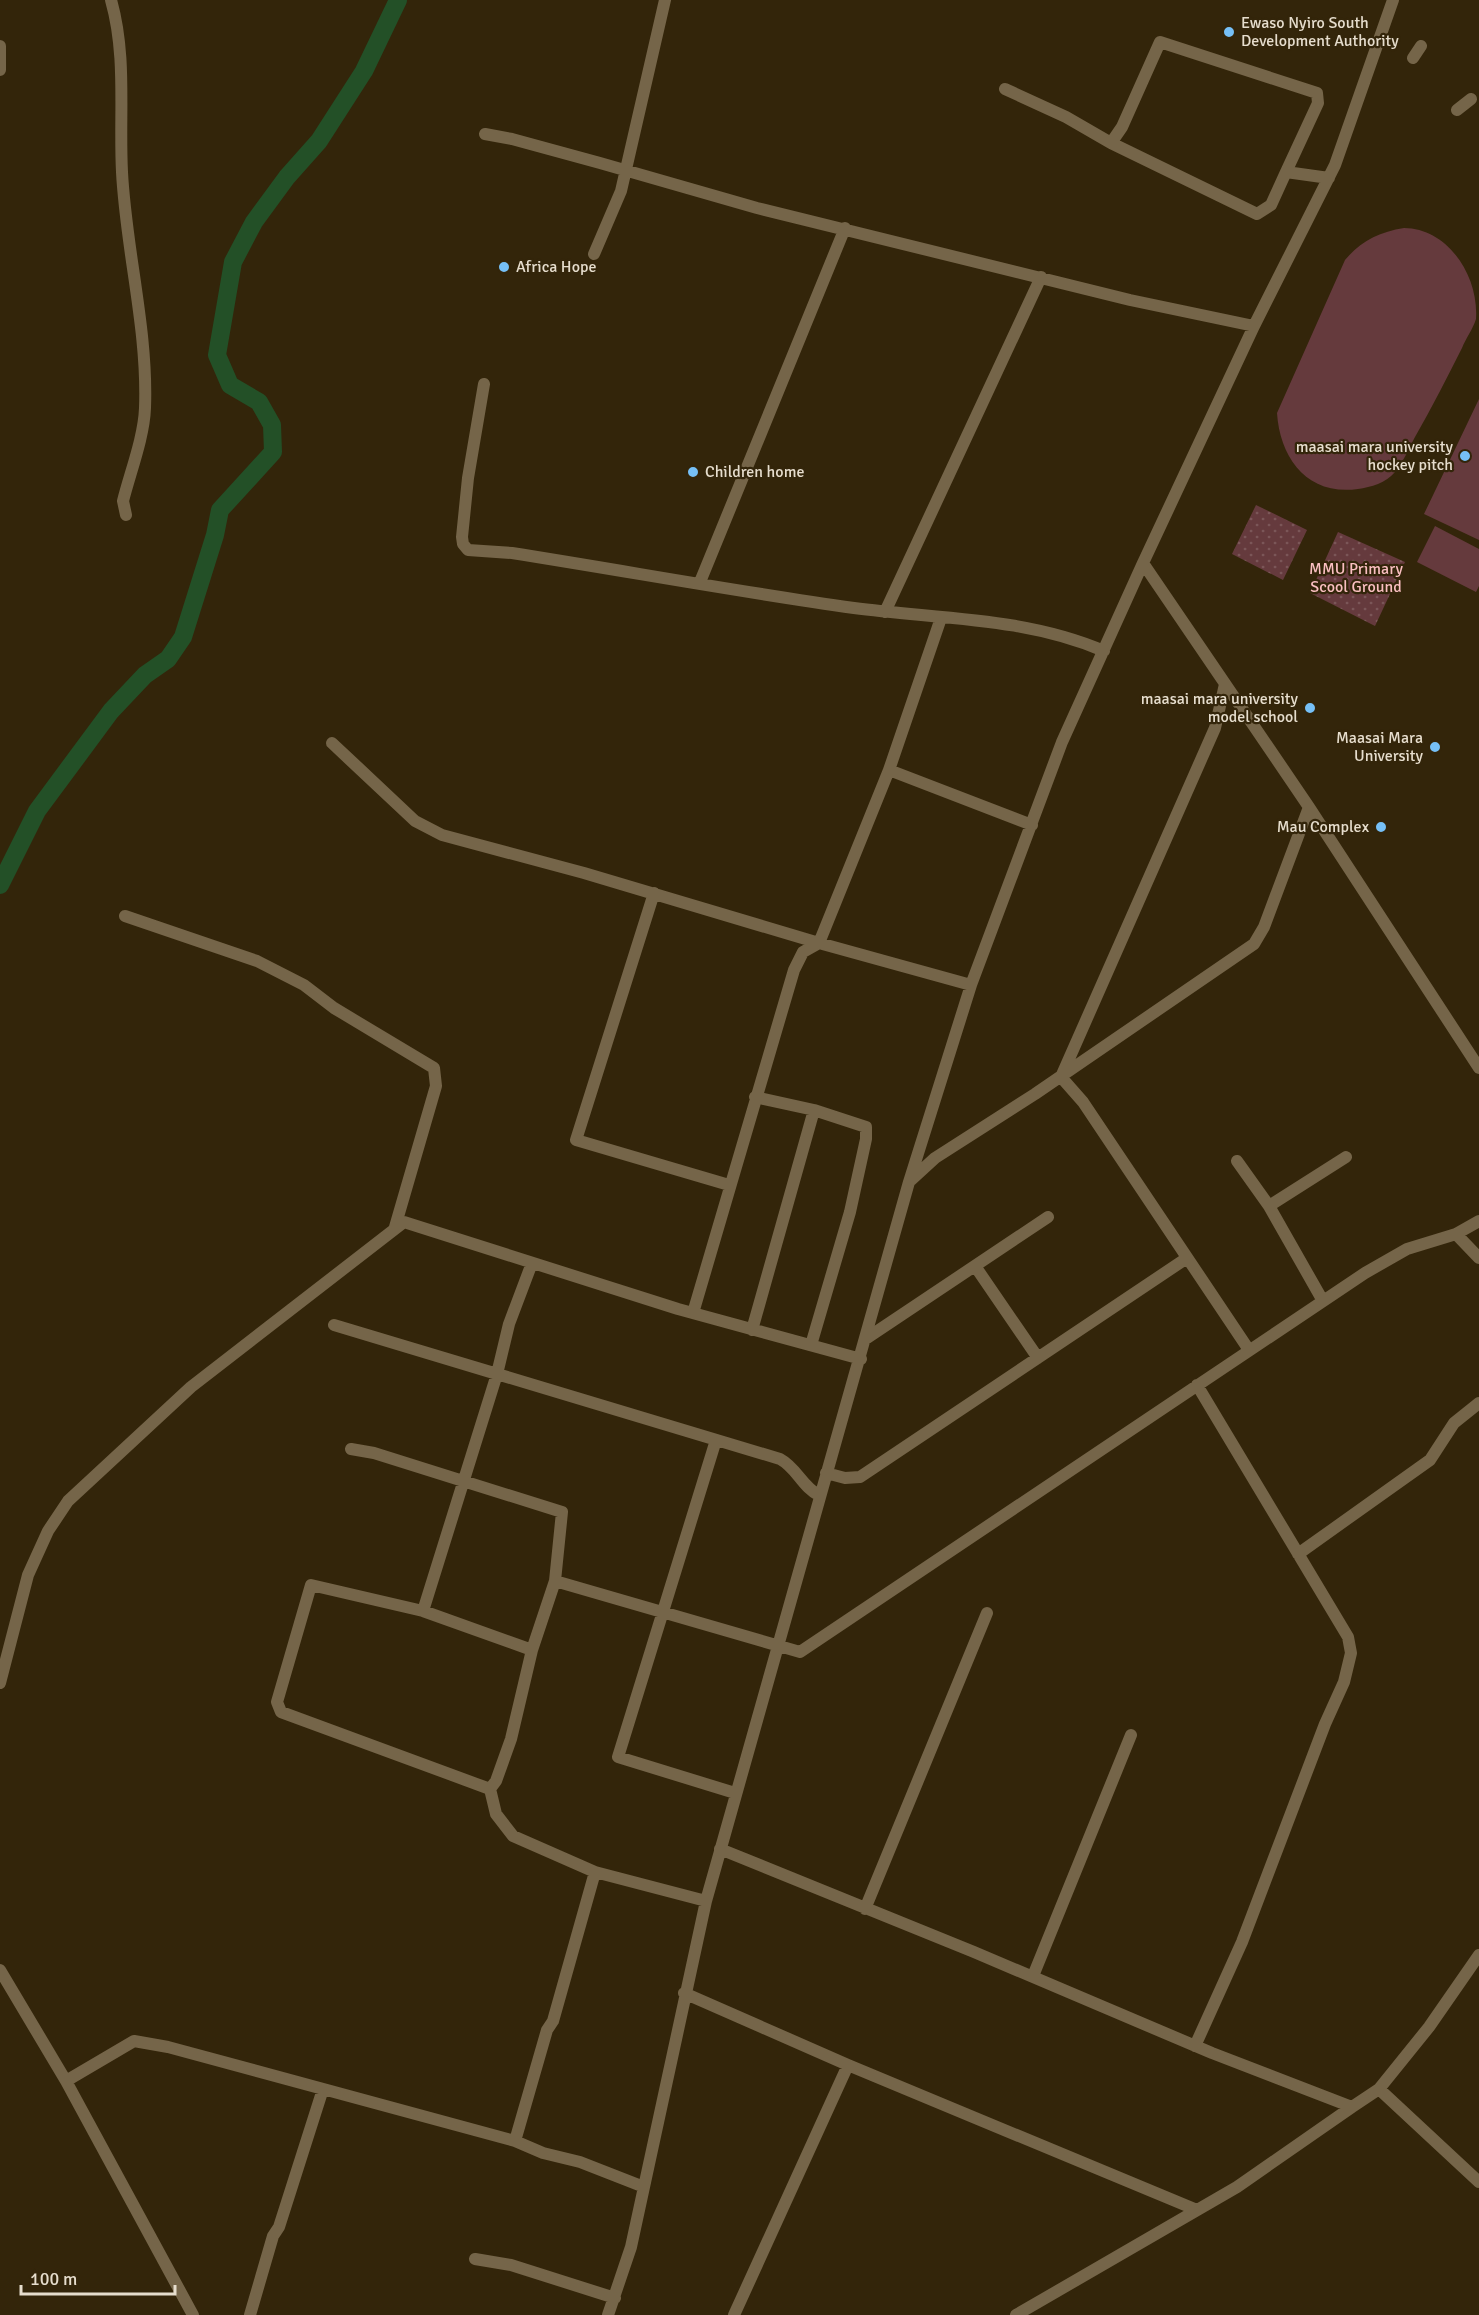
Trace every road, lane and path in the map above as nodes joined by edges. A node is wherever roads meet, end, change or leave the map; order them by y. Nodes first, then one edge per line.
1 (111, 0) edge
2 (665, 0) edge
3 (1393, 0) edge
4 (0, 46) edge
5 (1421, 46) dead end
6 (1413, 58) dead end
7 (0, 70) edge
8 (1005, 90) dead end
9 (1471, 99) dead end
10 (1457, 110) dead end
11 (485, 134) dead end
12 (1111, 143) junction
13 (626, 170) junction
14 (1286, 172) junction
15 (1329, 178) junction
16 (845, 228) junction
17 (594, 254) dead end
18 (1041, 277) junction
19 (1254, 326) junction
20 (484, 384) dead end
21 (126, 515) dead end
22 (1143, 563) junction
23 (700, 582) junction
24 (885, 612) junction
25 (941, 618) junction
26 (1104, 651) junction
27 (1225, 684) junction
28 (332, 743) dead end
29 (889, 770) junction
30 (1309, 807) junction
31 (1032, 825) junction
32 (654, 893) junction
33 (125, 916) dead end
34 (819, 944) junction
35 (971, 985) junction
36 (1479, 1068) edge
37 (1061, 1077) junction
38 (755, 1097) junction
39 (814, 1110) junction
40 (1346, 1157) dead end
41 (1237, 1161) dead end
42 (909, 1182) junction
43 (729, 1185) junction
44 (1269, 1206) junction
45 (1048, 1217) dead end
46 (1479, 1221) edge
47 (395, 1227) junction
48 (1456, 1234) junction
49 (1187, 1258) junction
50 (1479, 1258) edge
51 (532, 1263) junction
52 (975, 1266) junction
53 (1323, 1301) junction
54 (693, 1313) junction
55 (334, 1325) dead end
56 (753, 1330) junction
57 (867, 1338) junction
58 (811, 1345) junction
59 (1249, 1350) junction
60 (1038, 1358) junction
61 (861, 1359) junction
62 (497, 1374) junction
63 (1197, 1385) junction
64 (1479, 1403) edge
65 (716, 1440) junction
66 (351, 1449) dead end
67 (826, 1473) junction
68 (462, 1479) junction
69 (820, 1496) junction
70 (1298, 1554) junction
71 (555, 1581) junction
72 (423, 1611) junction
73 (662, 1613) junction
74 (987, 1613) dead end
75 (777, 1647) junction
76 (532, 1650) junction
77 (0, 1683) edge
78 (1131, 1735) dead end
79 (490, 1790) junction
80 (735, 1793) junction
81 (720, 1849) junction
82 (595, 1872) junction
83 (706, 1900) junction
84 (865, 1909) junction
85 (1479, 1955) edge
86 (0, 1970) edge
87 (1033, 1976) junction
88 (684, 1993) junction
89 (1195, 2046) junction
90 (848, 2065) junction
91 (66, 2081) junction
92 (323, 2089) junction
93 (1379, 2089) junction
94 (1353, 2107) junction
95 (515, 2141) junction
96 (1479, 2181) edge
97 (644, 2187) junction
98 (1197, 2210) junction
99 (475, 2259) dead end
100 (615, 2298) junction
101 (193, 2315) edge
102 (250, 2315) edge
103 (608, 2315) edge
104 (734, 2315) edge
105 (1016, 2315) edge

1 - 21 street
2 - 13 street
3 - 15 street
4 - 7 street
5 - 6 street
8 - 12 street
9 - 10 street
11 - 13 street
12 - 14 street
12 - 14 street
13 - 16 street
13 - 17 street
14 - 15 street
15 - 19 street
16 - 18 street
16 - 23 street
18 - 19 street
18 - 24 street
19 - 22 street
20 - 23 street
22 - 26 street
22 - 27 street
23 - 24 street
24 - 25 street
25 - 26 street
25 - 29 street
26 - 31 street
27 - 30 street
27 - 37 street
28 - 32 street
29 - 31 street
29 - 34 street
30 - 36 street
30 - 37 street
31 - 35 street
32 - 34 street
32 - 43 street
33 - 47 street
34 - 35 street
34 - 38 street
35 - 42 street
37 - 42 street
37 - 49 street
38 - 39 street
38 - 43 street
39 - 56 street
39 - 58 street
40 - 44 street
41 - 44 street
42 - 57 street
43 - 54 street
44 - 53 street
45 - 52 street
46 - 48 street
47 - 51 street
47 - 77 street
48 - 50 street
48 - 53 street
49 - 59 street
49 - 60 street
51 - 54 street
51 - 62 street
52 - 57 street
52 - 60 street
53 - 59 street
54 - 56 street
55 - 62 street
56 - 58 street
57 - 61 street
58 - 61 street
59 - 63 street
60 - 67 street
61 - 67 street
62 - 65 street
62 - 68 street
63 - 70 street
63 - 75 street
64 - 70 street
65 - 69 street
65 - 73 street
66 - 68 street
67 - 69 street
68 - 71 street
68 - 72 street
69 - 75 street
70 - 89 street
71 - 73 street
71 - 76 street
72 - 76 street
72 - 79 street
73 - 75 street
73 - 80 street
74 - 84 street
75 - 80 street
76 - 79 street
78 - 87 street
79 - 82 street
80 - 81 street
81 - 83 street
81 - 84 street
82 - 83 street
82 - 95 street
83 - 88 street
84 - 87 street
85 - 93 street
86 - 91 street
87 - 89 street
88 - 90 street
88 - 97 street
89 - 94 street
90 - 98 street
90 - 104 street
91 - 92 street
91 - 101 street
92 - 95 street
92 - 102 street
93 - 94 street
93 - 96 street
94 - 98 street
95 - 97 street
97 - 100 street
98 - 105 street
99 - 100 street
100 - 103 street

